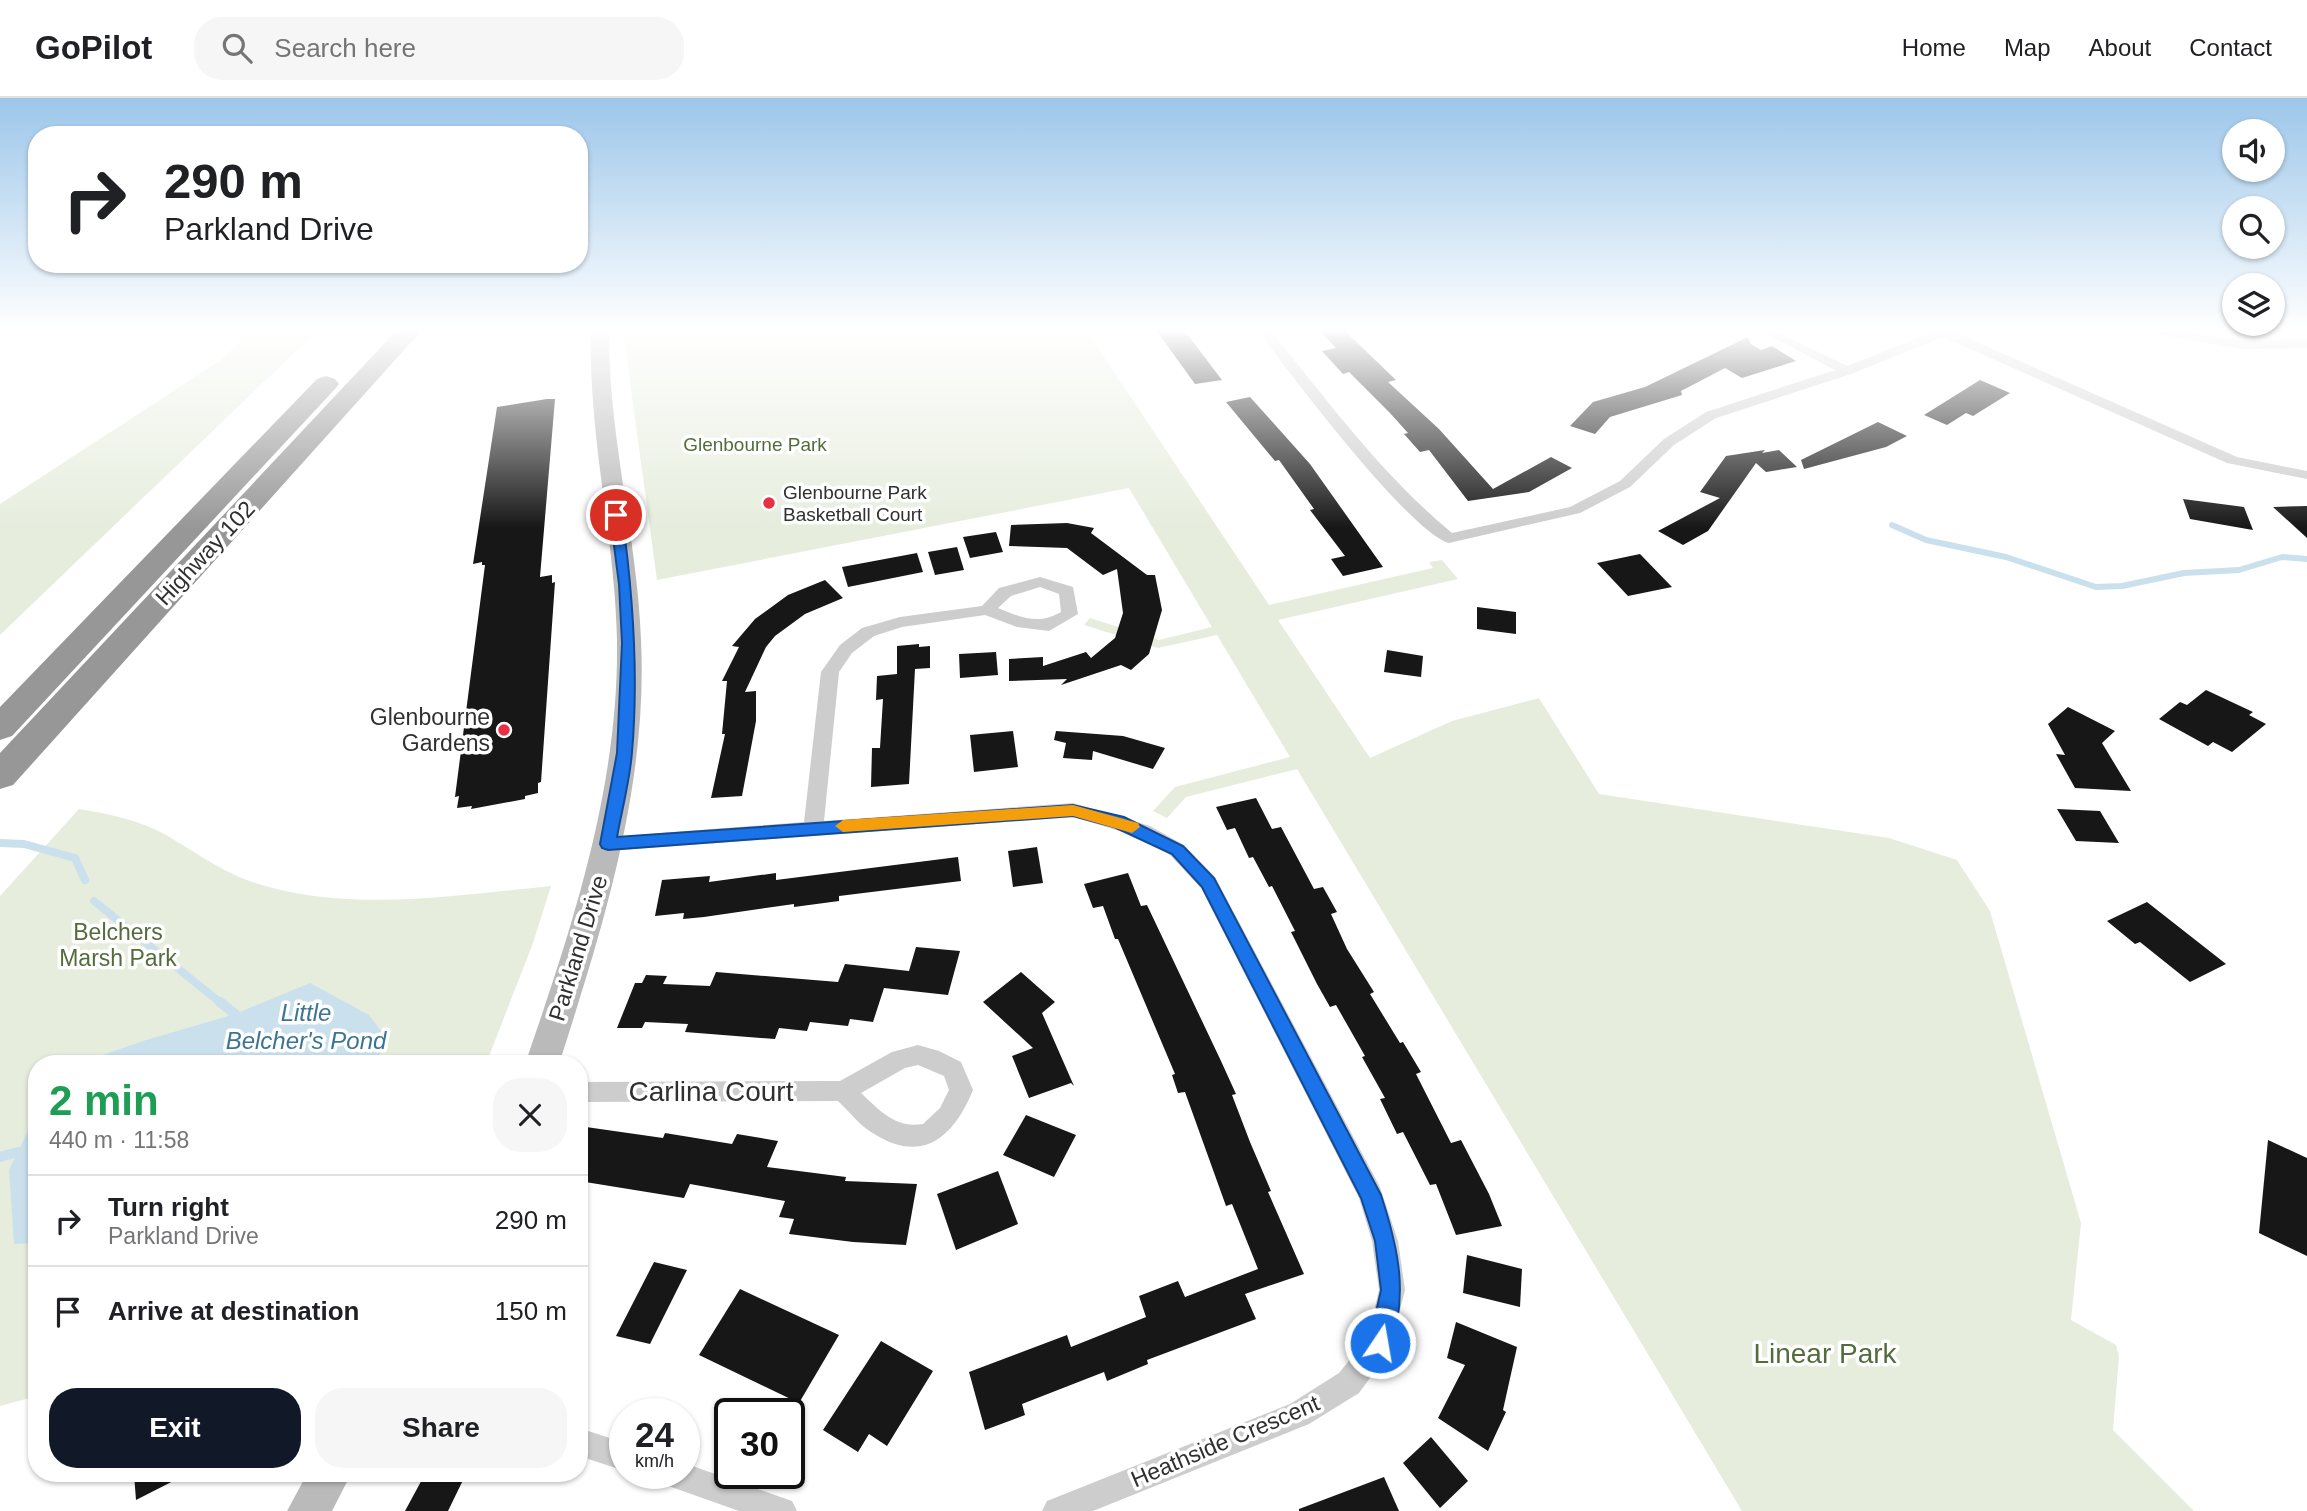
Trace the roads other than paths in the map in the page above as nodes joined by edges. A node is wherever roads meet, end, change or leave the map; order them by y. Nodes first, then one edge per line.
1 (315, 396) edge
2 (349, 396) edge
3 (601, 396) edge
4 (1319, 396) edge
5 (1769, 396) edge
6 (2090, 396) edge
7 (2307, 475) edge
8 (986, 610) dead end
9 (0, 728) edge
10 (0, 776) edge
11 (813, 828) junction
12 (608, 844) junction
13 (545, 1055) edge
14 (843, 1091) junction
15 (588, 1092) edge
16 (588, 1445) edge
17 (609, 1452) edge
18 (325, 1482) edge
19 (700, 1483) edge
20 (1070, 1508) edge
21 (308, 1511) edge
22 (782, 1511) edge

1 - 9 highway, Highway 102
2 - 10 highway, Highway 102
3 - 12 street, Parkland Drive
4 - 5 street
6 - 7 street
8 - 11 street
11 - 12 street, Heathside Crescent
11 - 20 street, Heathside Crescent
12 - 13 street, Parkland Drive
14 - 14 street, Carlina Court
14 - 15 street, Carlina Court
16 - 17 street
18 - 21 street
19 - 22 street

